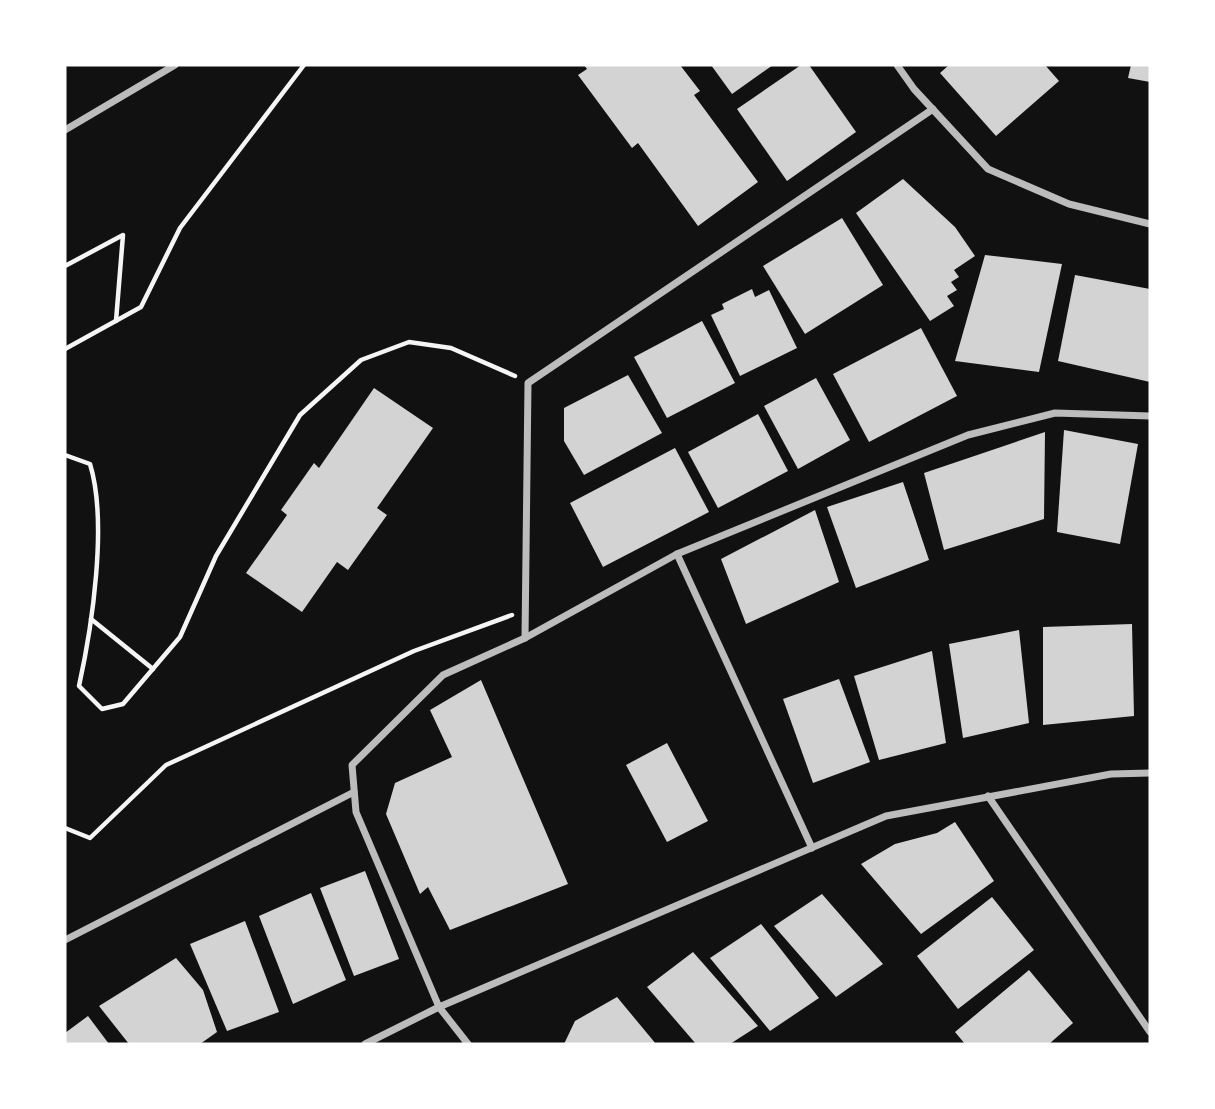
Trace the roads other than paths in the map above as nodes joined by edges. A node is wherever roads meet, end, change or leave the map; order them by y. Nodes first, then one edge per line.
1 (175, 65) edge
2 (897, 65) edge
3 (933, 109) junction
4 (65, 130) edge
5 (1150, 224) edge
6 (1150, 416) edge
7 (677, 554) junction
8 (525, 638) junction
9 (1150, 773) edge
10 (354, 792) junction
11 (988, 796) junction
12 (812, 848) junction
13 (65, 940) edge
14 (439, 1007) junction
15 (1150, 1032) edge
16 (365, 1044) edge
17 (468, 1044) edge

1 - 4 street
2 - 3 street
3 - 5 street
3 - 8 street
6 - 7 street
7 - 8 street
7 - 12 street
8 - 10 street
9 - 11 street
10 - 13 street
10 - 14 street
11 - 12 street
11 - 15 street
12 - 14 street
14 - 16 street
14 - 17 street

